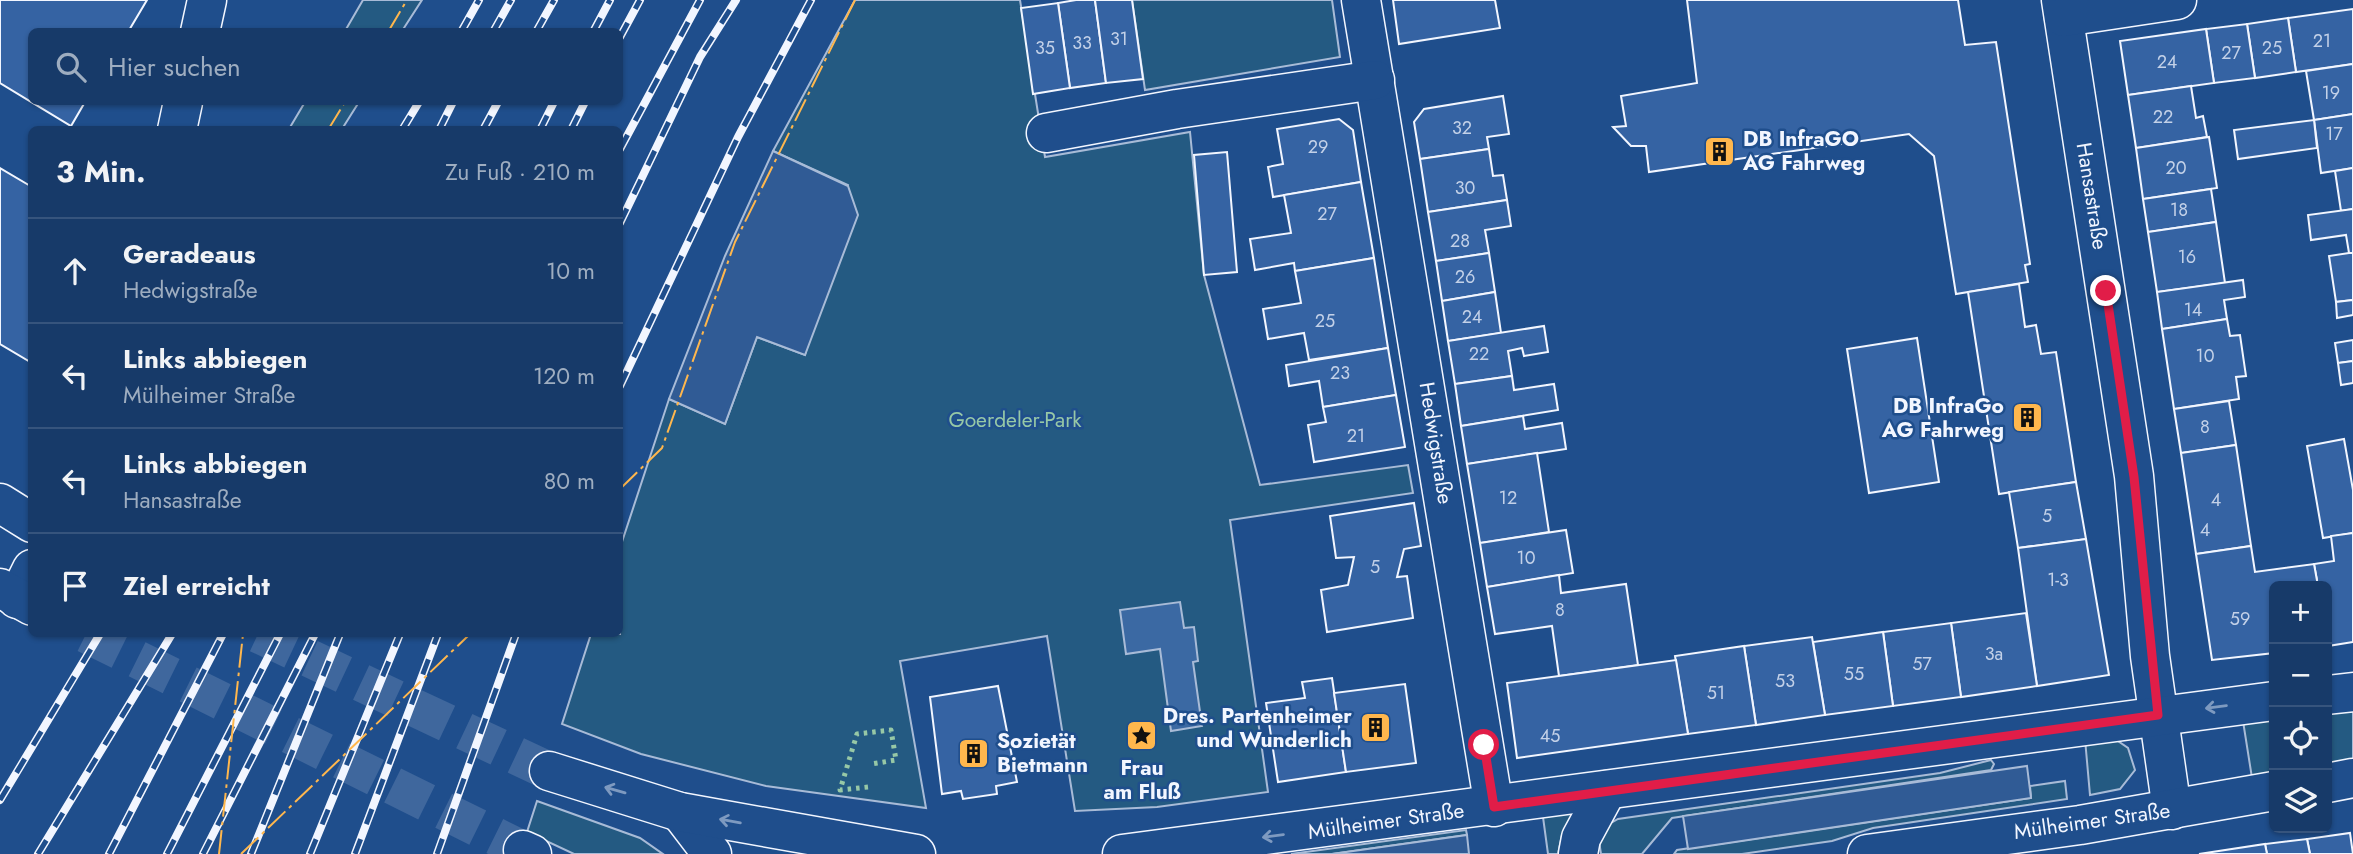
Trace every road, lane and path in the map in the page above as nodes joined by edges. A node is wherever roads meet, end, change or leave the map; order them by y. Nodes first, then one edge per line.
1 (207, 0) edge
2 (1361, 0) edge
3 (2177, 0) edge
4 (2062, 8) edge
5 (201, 28) edge
6 (1375, 80) junction
7 (182, 105) edge
8 (178, 126) edge
9 (1046, 133) dead end
10 (0, 503) edge
11 (28, 520) edge
12 (2353, 692) edge
13 (2332, 694) edge
14 (2269, 702) edge
15 (2158, 715) junction
16 (549, 771) tunnel mouth
17 (2353, 778) edge
18 (2332, 782) edge
19 (1607, 790) junction
20 (2269, 792) edge
21 (1494, 807) junction
22 (2172, 810) junction
23 (680, 812) junction
24 (2008, 844) edge
25 (901, 853) edge
26 (712, 854) edge
27 (1122, 854) edge
28 (1578, 854) edge
29 (1867, 854) edge

1 - 5 main road
2 - 6 main road, Hedwigstraße
3 - 4 main road
4 - 15 main road, Hansastraße
6 - 9 main road
6 - 21 main road, Hedwigstraße
7 - 8 main road
10 - 11 main road
12 - 13 main road
14 -> 15 main road, Mülheimer Straße
15 - 19 main road, Mülheimer Straße
15 - 22 main road, Hansastraße
23 -> 16 main road
17 - 18 main road
19 - 21 main road, Mülheimer Straße
19 - 28 main road
20 - 22 main road, Mülheimer Straße
21 -> 27 main road, Mülheimer Straße
22 - 24 main road, Mülheimer Straße
25 -> 23 main road
23 - 26 main road
24 - 29 main road, Mülheimer Straße

